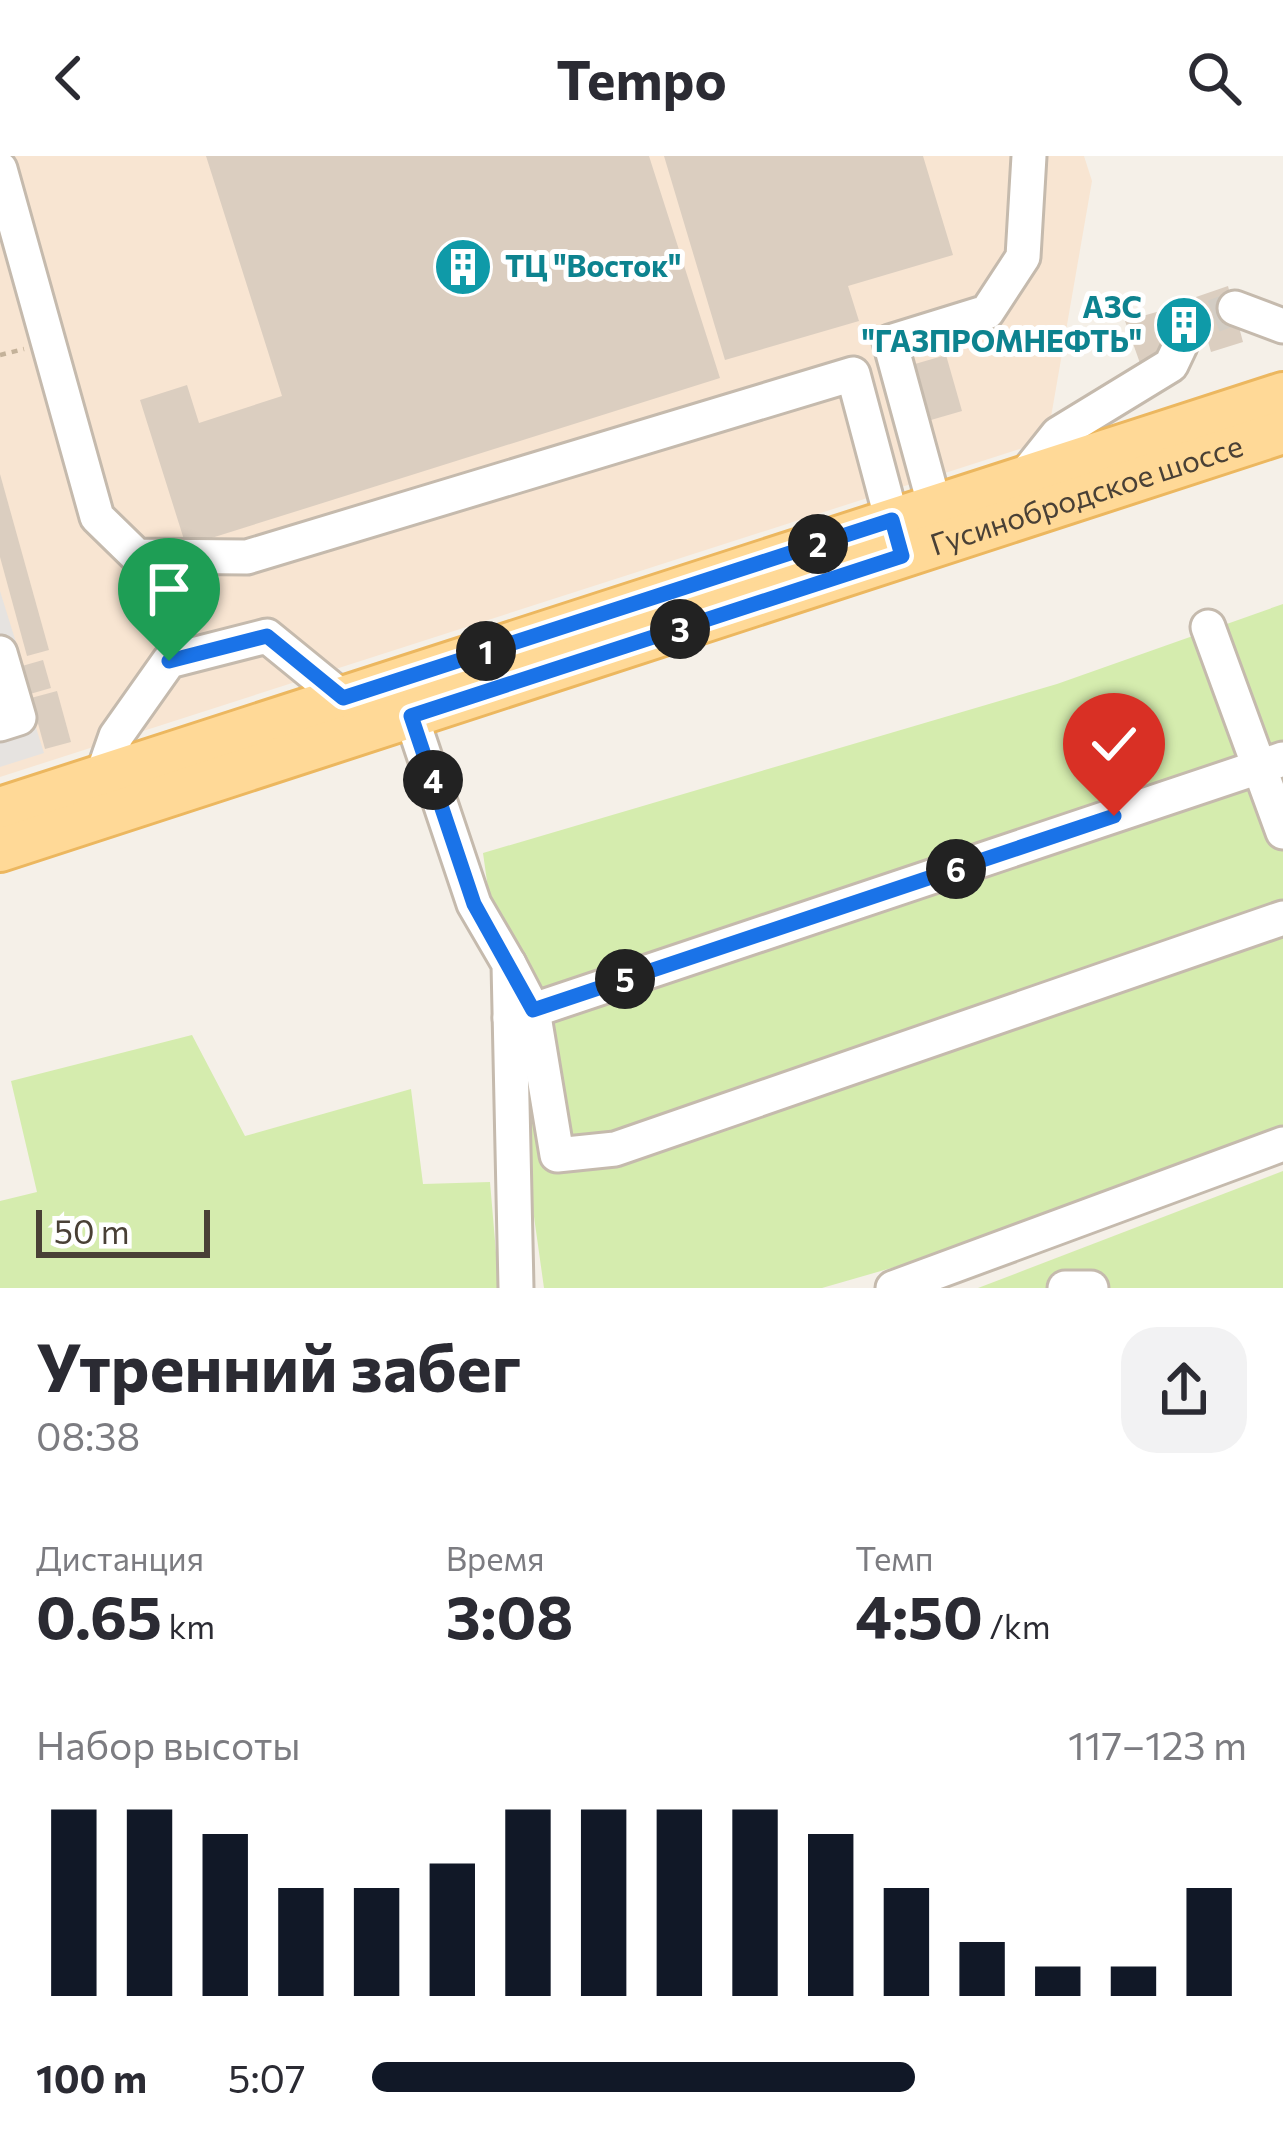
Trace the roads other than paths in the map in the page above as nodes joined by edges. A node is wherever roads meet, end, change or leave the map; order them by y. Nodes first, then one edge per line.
1 (1029, 156) edge
2 (0, 169) edge
3 (1235, 308) dead end
4 (1283, 326) edge
5 (890, 342) junction
6 (1180, 346) tunnel mouth
7 (853, 374) junction
8 (1283, 394) edge
9 (1283, 432) edge
10 (1023, 478) junction
11 (940, 524) junction
12 (897, 538) junction
13 (1208, 627) dead end
14 (0, 653) edge
15 (343, 698) junction
16 (411, 716) junction
17 (0, 724) edge
18 (1271, 763) edge
19 (102, 776) junction
20 (0, 809) edge
21 (1283, 832) edge
22 (0, 850) edge
23 (1283, 918) edge
24 (522, 1014) junction
25 (1278, 1157) edge
26 (516, 1288) edge
27 (893, 1288) edge
28 (1065, 1288) edge
29 (1091, 1288) edge

1 - 5 lane
2 - 7 lane
3 - 4 lane
5 - 7 lane
5 - 11 lane
6 - 10 lane
7 - 12 lane
8 - 10 main road, Гусинобродское шоссе
9 - 11 main road, Гусинобродское шоссе
10 - 11 main road, Гусинобродское шоссе
11 - 12 main road, Гусинобродское шоссе
12 - 15 main road, Гусинобродское шоссе
12 - 16 main road, Гусинобродское шоссе
13 - 18 lane
14 - 17 lane
15 - 19 main road, Гусинобродское шоссе
15 - 19 lane
16 - 22 main road, Гусинобродское шоссе
16 - 24 lane
18 - 21 lane
18 - 24 lane
19 - 20 main road, Гусинобродское шоссе
23 - 24 lane
24 - 26 lane
25 - 27 lane
28 - 29 lane

